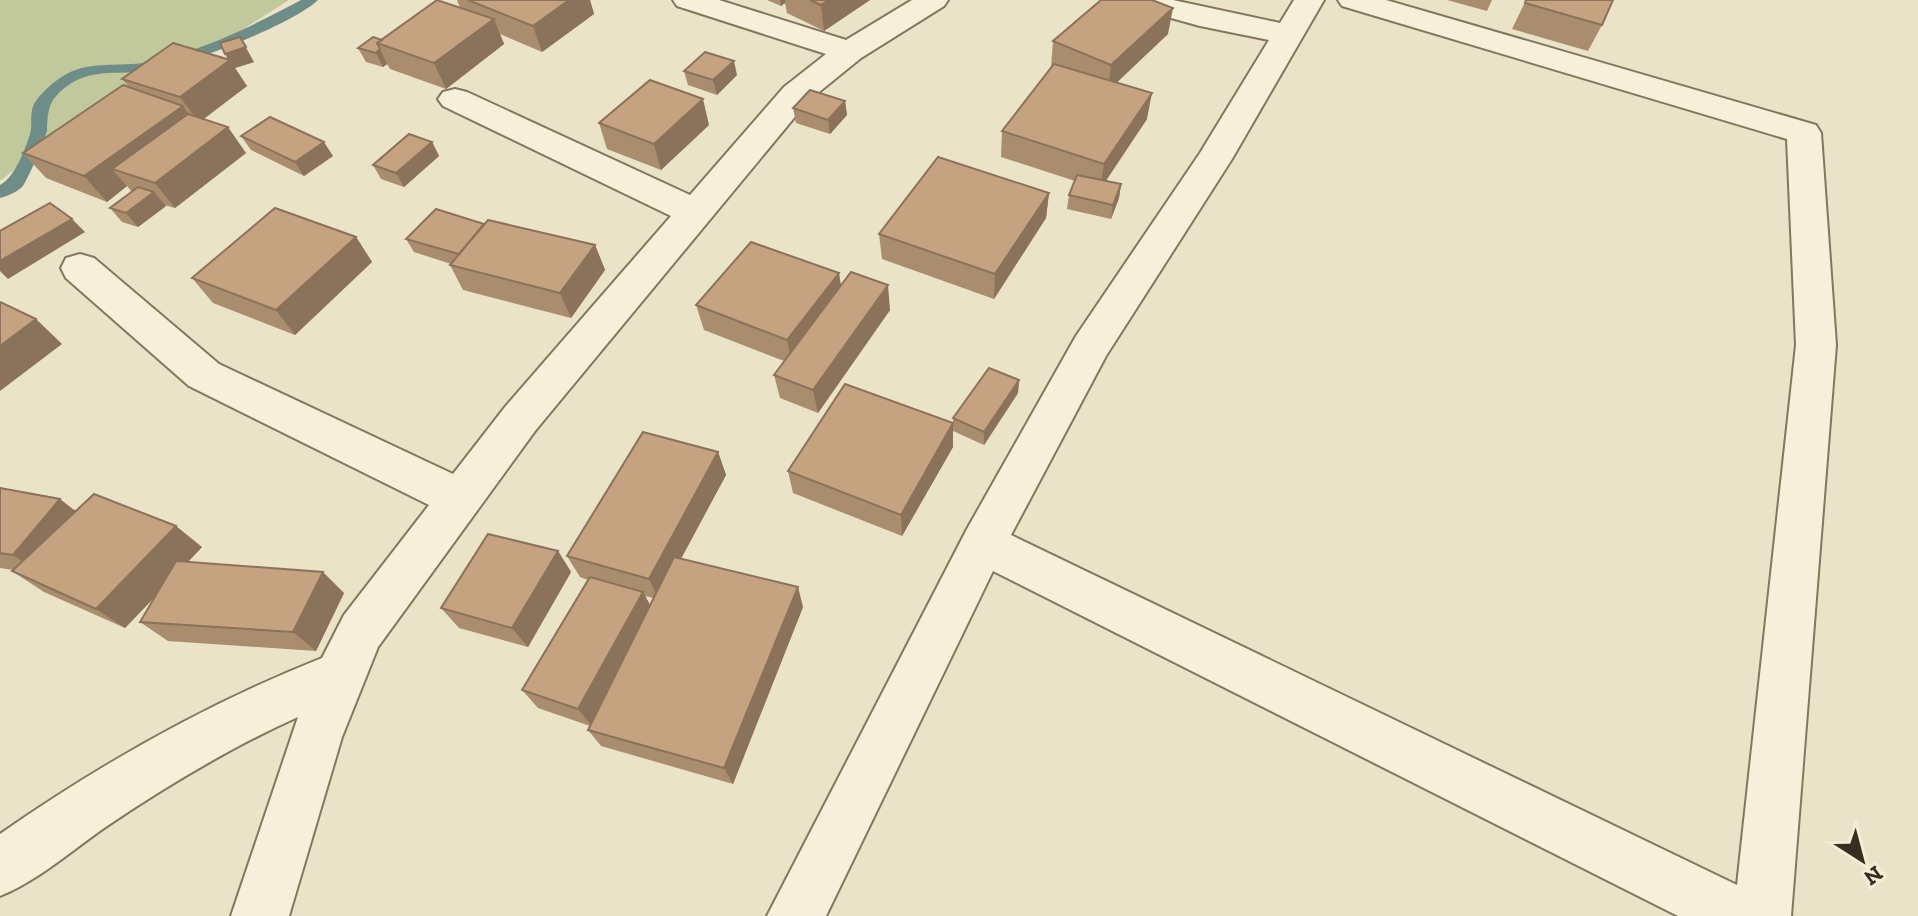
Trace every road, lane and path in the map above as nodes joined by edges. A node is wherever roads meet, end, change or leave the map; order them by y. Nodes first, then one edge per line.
1 (688, 0) edge
2 (933, 0) edge
3 (1139, 0) edge
4 (1309, 0) edge
5 (1353, 0) edge
6 (1289, 34) junction
7 (850, 51) junction
8 (455, 99) dead end
9 (695, 213) junction
10 (80, 268) dead end
11 (459, 498) junction
12 (983, 543) junction
13 (340, 675) junction
14 (0, 868) edge
15 (260, 916) edge
16 (796, 916) edge
17 (1739, 916) edge
18 (1762, 916) edge

1 - 7 street
2 - 7 street
3 - 6 street
4 - 6 street
5 - 18 street
6 - 12 street
7 - 9 street
8 - 9 street
9 - 11 street
10 - 11 street
11 - 13 street
12 - 16 street
12 - 17 street
13 - 14 street
13 - 15 street

